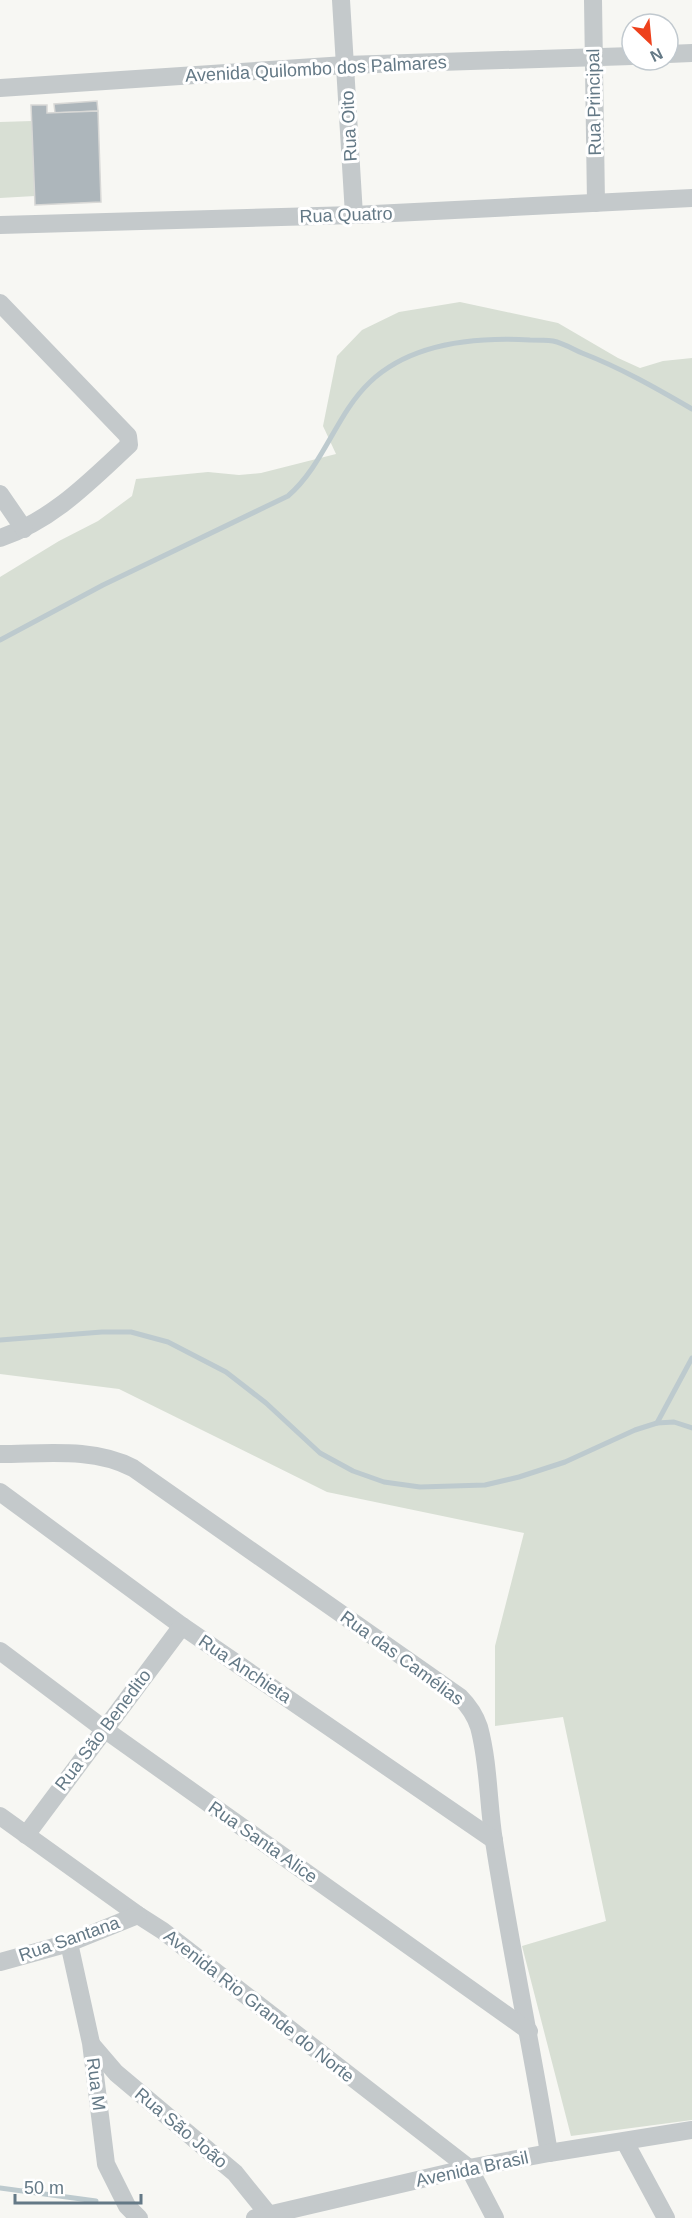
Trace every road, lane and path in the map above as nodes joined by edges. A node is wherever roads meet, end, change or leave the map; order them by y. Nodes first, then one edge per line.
1 (341, 0) edge
2 (593, 0) edge
3 (620, 57) edge
4 (594, 58) junction
5 (345, 65) junction
6 (0, 88) edge
7 (692, 198) edge
8 (596, 203) junction
9 (354, 215) junction
10 (0, 225) edge
11 (0, 303) edge
12 (0, 494) edge
13 (24, 529) junction
14 (0, 538) edge
15 (0, 1454) edge
16 (0, 1492) edge
17 (182, 1626) junction
18 (0, 1651) edge
19 (104, 1729) junction
20 (0, 1816) edge
21 (26, 1835) junction
22 (494, 1840) junction
23 (138, 1915) junction
24 (69, 1942) junction
25 (0, 1962) edge
26 (529, 2031) junction
27 (91, 2043) junction
28 (692, 2130) edge
29 (625, 2142) junction
30 (549, 2153) junction
31 (469, 2168) junction
32 (327, 2210) edge
33 (262, 2216) edge
34 (139, 2218) edge
35 (495, 2218) edge
36 (666, 2218) edge

1 - 5 street, Rua Oito
2 - 4 street, Rua Principal
3 - 4 street, Avenida Quilombo dos Palmares
4 - 5 street, Avenida Quilombo dos Palmares
4 - 8 street, Rua Principal
5 - 6 street, Avenida Quilombo dos Palmares
5 - 9 street, Rua Oito
7 - 8 street, Rua Quatro
8 - 9 street, Rua Quatro
9 - 10 street, Rua Quatro
11 - 13 street
12 - 13 street
13 - 14 street
15 - 22 street, Rua das Camélias
16 - 17 street, Rua Anchieta
17 - 19 street, Rua São Benedito
17 - 22 street, Rua Anchieta
18 - 19 street, Rua Santa Alice
19 - 21 street, Rua São Benedito
19 - 26 street, Rua Santa Alice
20 - 21 street, Avenida Rio Grande do Norte
21 - 23 street, Avenida Rio Grande do Norte
22 - 26 street, Rua das Camélias
23 - 24 street, Rua Santana
23 - 31 street, Avenida Rio Grande do Norte
24 - 25 street, Rua Santana
24 - 27 street, Rua M
26 - 30 street, Rua das Camélias
27 - 33 street, Rua São João
27 - 34 street, Rua M
28 - 29 street, Avenida Brasil
29 - 30 street, Avenida Brasil
29 - 36 street
30 - 31 street, Avenida Brasil
31 - 32 street, Avenida Brasil
31 - 35 street, Avenida Rio Grande do Norte
32 - 33 street, Avenida Brasil

